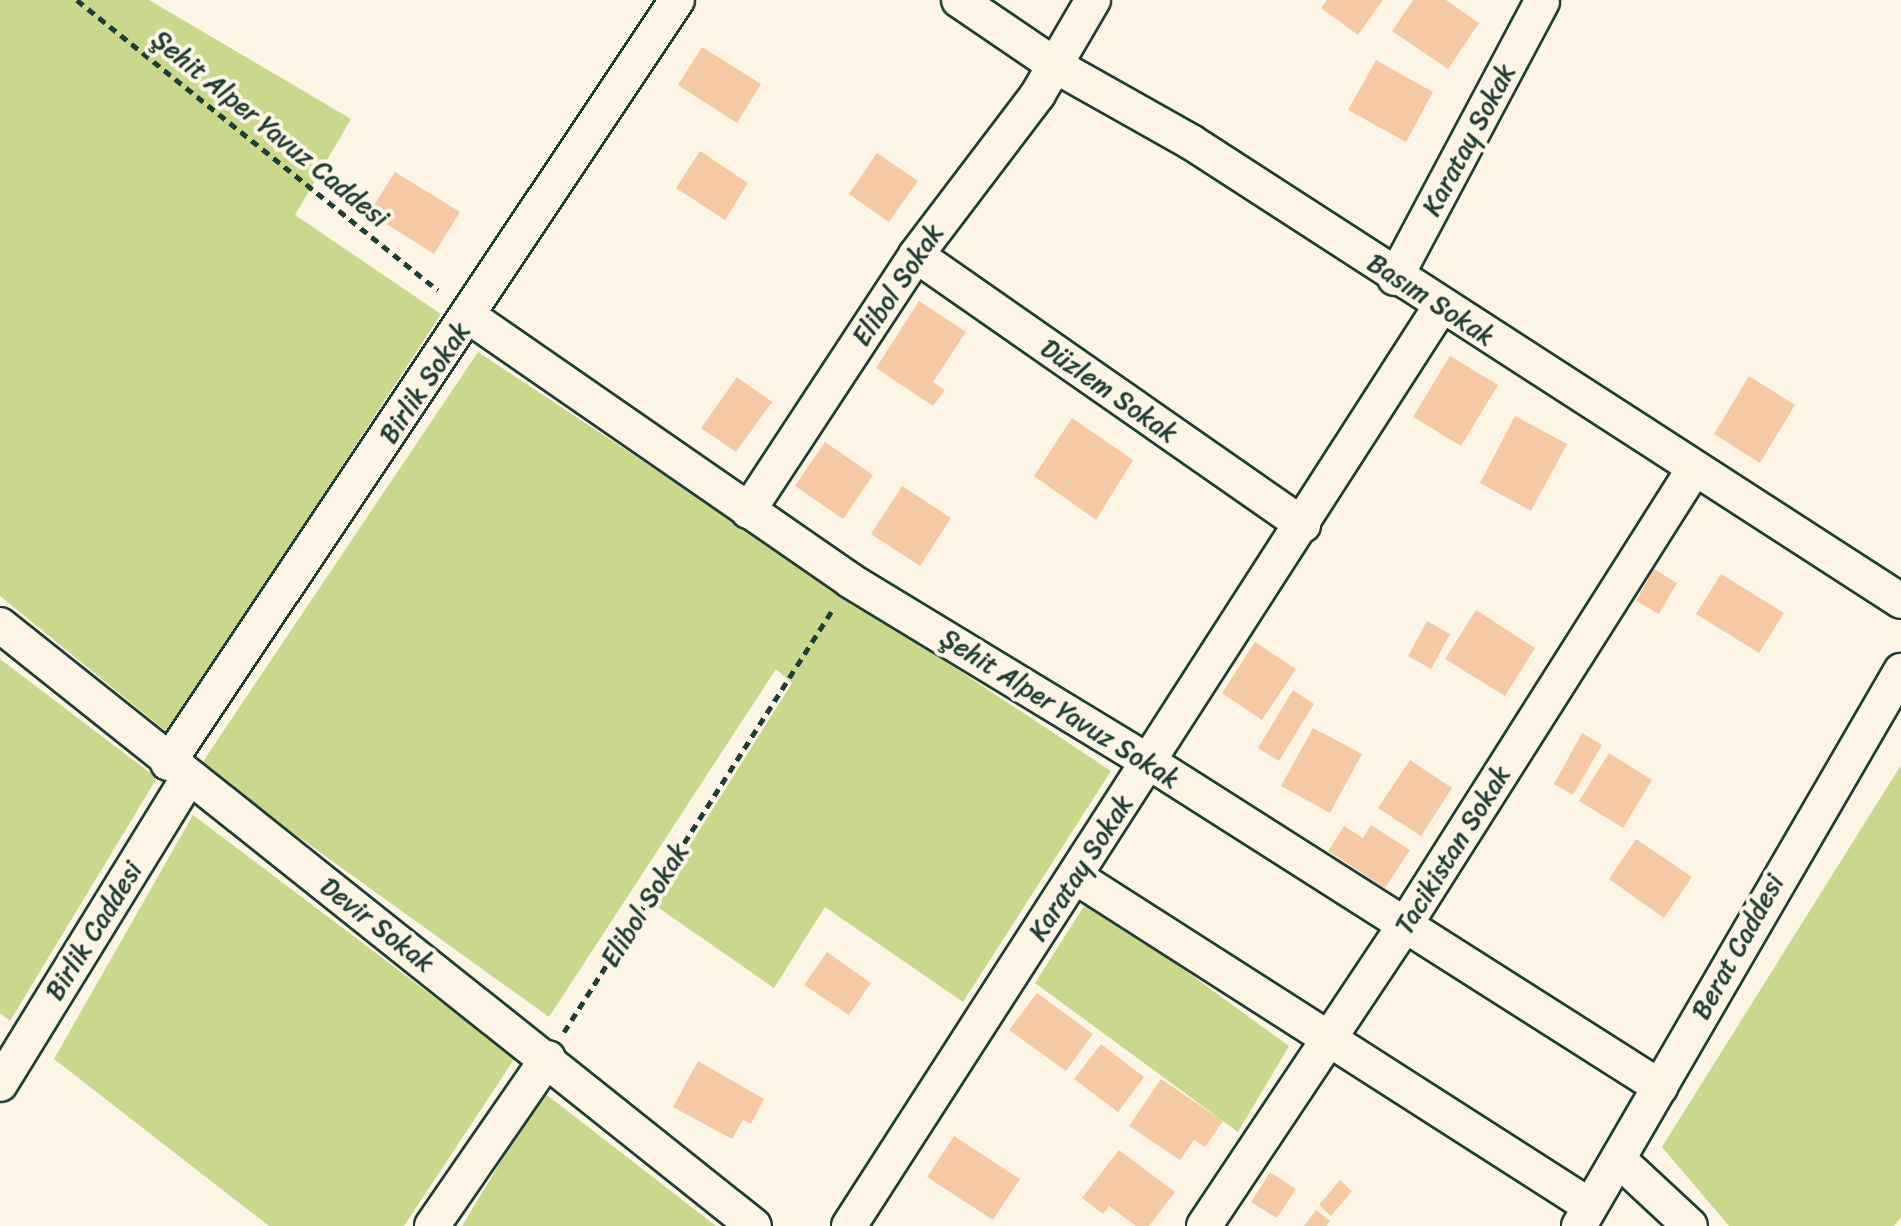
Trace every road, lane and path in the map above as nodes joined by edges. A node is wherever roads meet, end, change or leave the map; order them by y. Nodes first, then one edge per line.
1 (77, 0) edge
2 (677, 0) edge
3 (959, 0) edge
4 (1093, 0) edge
5 (1542, 2) dead end
6 (1056, 66) junction
7 (916, 255) junction
8 (1395, 278) junction
9 (438, 290) dead end
10 (1441, 306) junction
11 (470, 317) junction
12 (1694, 469) junction
13 (748, 511) junction
14 (1303, 525) junction
15 (851, 581) junction
16 (1901, 601) edge
17 (0, 625) edge
18 (1896, 691) edge
19 (1149, 762) junction
20 (178, 771) junction
21 (1076, 877) junction
22 (1403, 928) junction
23 (1329, 1041) junction
24 (548, 1058) junction
25 (0, 1084) edge
26 (1660, 1087) junction
27 (1618, 1159) junction
28 (1584, 1216) edge
29 (432, 1226) edge
30 (754, 1226) edge
31 (849, 1226) edge
32 (1204, 1226) edge
33 (1690, 1226) edge

1 - 9 path, Şehit Alper Yavuz Caddesi
2 - 11 street, Birlik Sokak
3 - 6 street, Basım Sokak
4 - 6 street, Elibol Sokak
5 - 8 street, Karatay Sokak
6 - 7 street, Elibol Sokak
6 - 8 street, Basım Sokak
7 - 13 street, Elibol Sokak
7 - 14 street, Düzlem Sokak
8 - 10 street, Basım Sokak
10 - 12 street, Basım Sokak
10 - 14 street, Karatay Sokak
11 - 13 street, Şehit Alper Yavuz Sokak
11 - 20 street, Birlik Sokak
12 - 16 street, Basım Sokak
12 - 22 street, Tacikistan Sokak
13 - 15 street, Şehit Alper Yavuz Sokak
14 - 19 street, Karatay Sokak
15 - 19 street, Şehit Alper Yavuz Sokak
15 - 24 path, Elibol Sokak
17 - 20 street, Devir Sokak
18 - 26 street, Berat Caddesi
19 - 21 street, Karatay Sokak
19 - 22 street, Şehit Alper Yavuz Sokak
20 - 24 street, Devir Sokak
20 - 25 street, Birlik Caddesi
21 - 23 street
21 - 31 street, Karatay Sokak
22 - 23 street, Tacikistan Sokak
22 - 26 street, Şehit Alper Yavuz Sokak
23 - 28 street
23 - 32 street, Tacikistan Sokak
24 - 29 street
24 - 30 street, Devir Sokak
26 - 27 street, Berat Caddesi
27 - 28 street, Berat Caddesi
27 - 33 street

